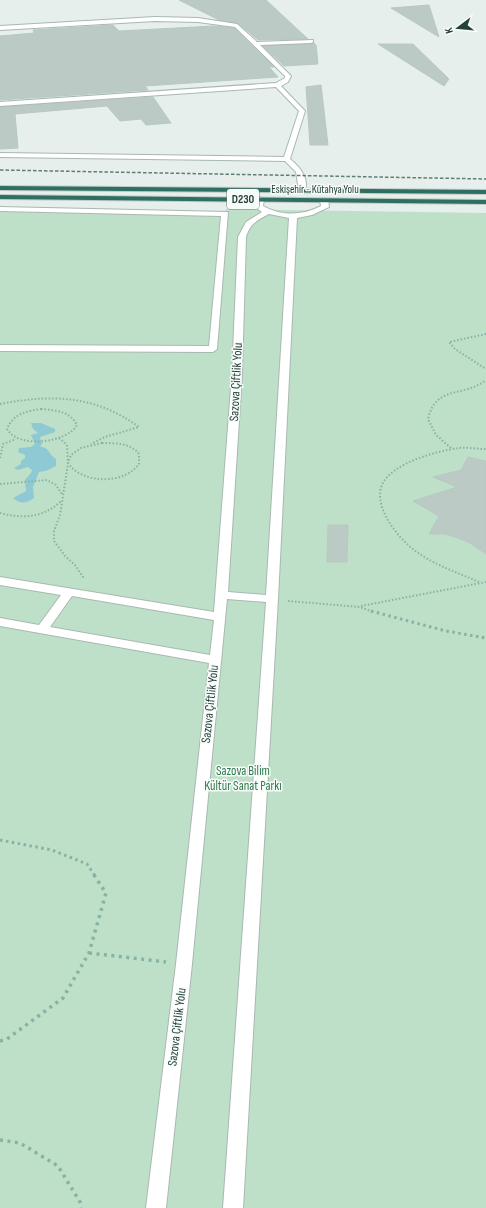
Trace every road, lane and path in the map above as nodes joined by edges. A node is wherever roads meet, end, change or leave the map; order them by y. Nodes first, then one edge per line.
1 (0, 28) edge
2 (311, 41) dead end
3 (256, 44) junction
4 (277, 85) junction
5 (0, 104) edge
6 (0, 155) edge
7 (287, 159) junction
8 (0, 188) edge
9 (303, 190) junction
10 (486, 192) edge
11 (0, 197) edge
12 (260, 199) junction
13 (324, 200) junction
14 (486, 202) edge
15 (0, 209) edge
16 (267, 212) junction
17 (293, 216) junction
18 (486, 334) edge
19 (0, 348) edge
20 (486, 369) edge
21 (486, 380) edge
22 (0, 404) edge
23 (60, 438) junction
24 (16, 439) junction
25 (91, 444) junction
26 (452, 449) junction
27 (486, 450) edge
28 (0, 458) edge
29 (68, 464) junction
30 (0, 484) edge
31 (63, 495) junction
32 (0, 513) edge
33 (0, 581) edge
34 (479, 582) junction
35 (486, 582) edge
36 (69, 592) junction
37 (221, 595) junction
38 (272, 600) junction
39 (360, 606) junction
40 (220, 617) junction
41 (0, 622) edge
42 (43, 628) junction
43 (486, 638) edge
44 (215, 660) junction
45 (0, 840) edge
46 (89, 953) junction
47 (184, 964) junction
48 (0, 1041) edge
49 (0, 1140) edge
50 (81, 1208) edge
51 (156, 1208) edge
52 (233, 1208) edge

1 - 3 street
2 - 3 street
3 - 4 street
4 - 5 street
4 - 7 street
6 - 7 street
7 - 9 street
8 - 9 highway, Eskişehir - Kütahya Yolu / D230
9 - 10 highway, Eskişehir - Kütahya Yolu / D230
11 - 12 highway, Eskişehir - Kütahya Yolu / D230
12 - 13 highway, Eskişehir - Kütahya Yolu / D230
12 - 16 street
13 - 14 highway, Eskişehir - Kütahya Yolu / D230
13 - 17 street
15 - 19 street
16 - 17 street
16 - 37 street, Sazova Çiftlik Yolu
17 - 38 street
18 - 20 path
21 - 26 path
22 - 25 path
23 - 24 path
23 - 24 path
23 - 29 path
24 - 28 path
25 - 29 path
25 - 29 path
26 - 27 path
26 - 34 path
29 - 31 path
30 - 31 path
31 - 32 path
31 - 36 path
33 - 36 street
34 - 35 path
34 - 39 path
36 - 40 street
36 - 42 street
37 - 38 street
37 - 40 street, Sazova Çiftlik Yolu
38 - 39 path
38 - 52 street
39 - 43 path
40 - 44 street, Sazova Çiftlik Yolu
41 - 42 street
42 - 44 street
44 - 47 street, Sazova Çiftlik Yolu
45 - 46 path
46 - 47 path
46 - 48 path
47 - 51 street, Sazova Çiftlik Yolu
49 - 50 path

